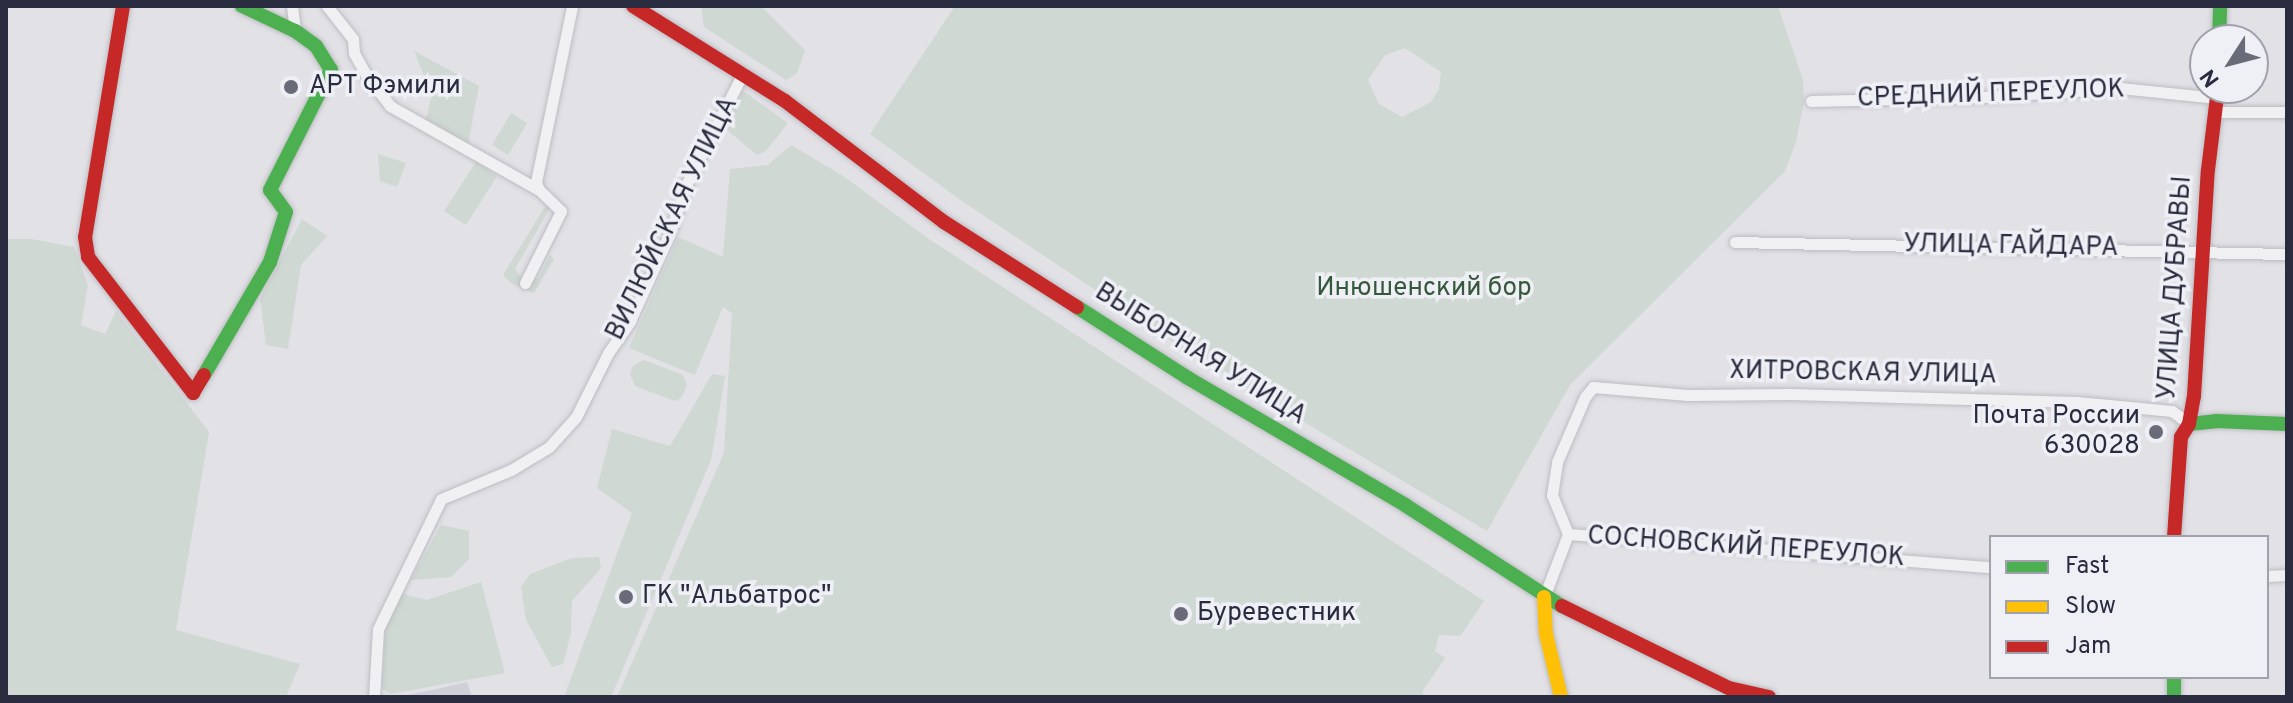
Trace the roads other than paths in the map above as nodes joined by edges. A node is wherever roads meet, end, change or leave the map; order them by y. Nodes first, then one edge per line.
1 (123, 6) edge
2 (242, 6) edge
3 (292, 6) edge
4 (327, 6) edge
5 (572, 6) edge
6 (633, 6) edge
7 (295, 31) junction
8 (743, 73) junction
9 (2189, 96) edge
10 (1811, 101) dead end
11 (2216, 104) edge
12 (2244, 104) edge
13 (2287, 112) edge
14 (539, 190) junction
15 (1735, 242) dead end
16 (2204, 252) junction
17 (2287, 254) edge
18 (525, 283) dead end
19 (2189, 424) junction
20 (2287, 424) edge
21 (1568, 534) junction
22 (2174, 535) edge
23 (1989, 567) edge
24 (1544, 597) junction
25 (1727, 692) edge
26 (1560, 695) edge
27 (374, 697) edge
28 (1769, 697) edge

1 - 7 main road
2 - 7 main road
3 - 7 street
4 - 14 street
5 - 14 street
6 - 8 main road, ВЫБОРНАЯ УЛИЦА
8 - 24 main road, ВЫБОРНАЯ УЛИЦА
8 - 27 street, ВИЛЮЙСКАЯ УЛИЦА
9 - 10 street, СРЕДНИЙ ПЕРЕУЛОК
11 - 16 main road, УЛИЦА ДУБРАВЫ
12 - 13 street, СРЕДНИЙ ПЕРЕУЛОК
14 - 18 street
15 - 16 street, УЛИЦА ГАЙДАРА
16 - 17 street, УЛИЦА ГАЙДАРА
16 - 19 main road, УЛИЦА ДУБРАВЫ
19 - 20 main road, ХИТРОВСКАЯ УЛИЦА
19 - 21 street, ХИТРОВСКАЯ УЛИЦА
19 - 22 main road, УЛИЦА ДУБРАВЫ
21 - 23 street, СОСНОВСКИЙ ПЕРЕУЛОК
21 - 24 street, СОСНОВСКИЙ ПЕРЕУЛОК
24 - 25 main road, ВЫБОРНАЯ УЛИЦА
24 - 26 main road
25 - 28 main road, ВЫБОРНАЯ УЛИЦА

